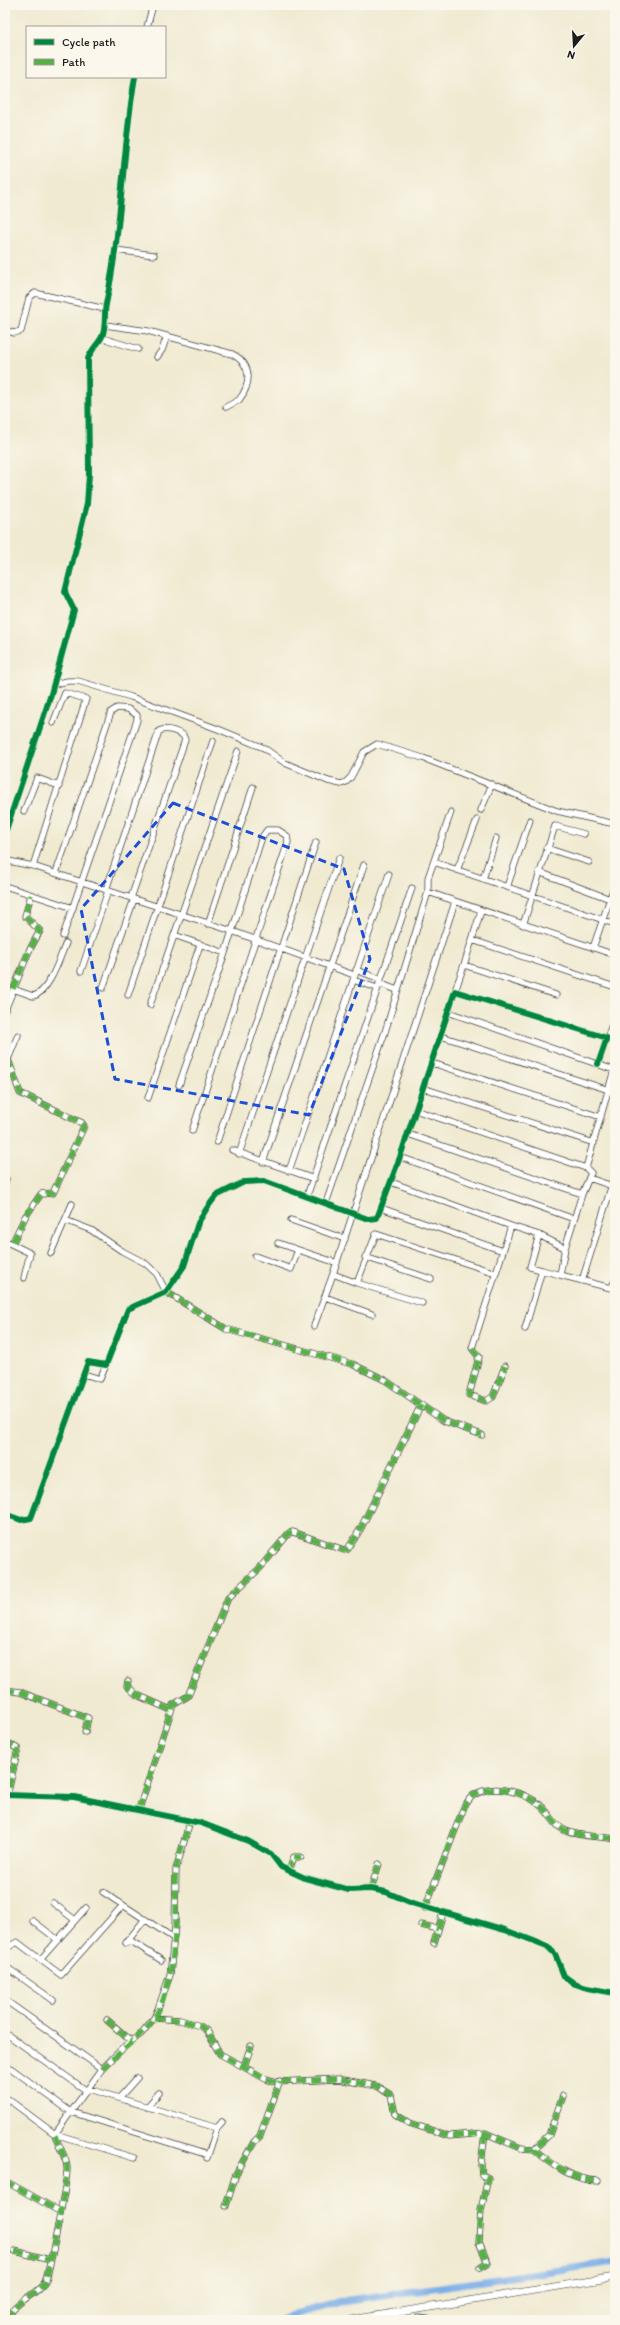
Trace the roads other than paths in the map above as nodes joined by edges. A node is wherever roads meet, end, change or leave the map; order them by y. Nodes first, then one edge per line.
1 (153, 5) edge
2 (147, 26) edge
3 (135, 78) edge
4 (116, 250) junction
5 (154, 255) dead end
6 (105, 309) junction
7 (105, 325) junction
8 (5, 330) edge
9 (167, 336) junction
10 (102, 338) junction
11 (138, 349) dead end
12 (157, 357) dead end
13 (226, 407) dead end
14 (54, 684) junction
15 (53, 724) dead end
16 (213, 741) dead end
17 (238, 751) dead end
18 (492, 784) junction
19 (59, 786) junction
20 (253, 787) dead end
21 (481, 810) dead end
22 (24, 811) dead end
23 (451, 812) dead end
24 (477, 820) dead end
25 (530, 820) dead end
26 (615, 824) edge
27 (5, 833) edge
28 (584, 834) dead end
29 (496, 838) dead end
30 (316, 842) dead end
31 (546, 848) junction
32 (339, 858) dead end
33 (434, 862) junction
34 (588, 862) dead end
35 (5, 865) edge
36 (364, 865) dead end
37 (33, 866) junction
38 (457, 870) junction
39 (538, 872) junction
40 (56, 873) junction
41 (389, 874) dead end
42 (483, 879) junction
43 (82, 882) junction
44 (5, 886) edge
45 (506, 887) junction
46 (614, 887) edge
47 (412, 888) dead end
48 (107, 890) junction
49 (428, 892) junction
50 (31, 895) junction
51 (531, 896) junction
52 (132, 898) junction
53 (610, 899) junction
54 (455, 902) junction
55 (158, 907) junction
56 (73, 908) junction
57 (481, 911) junction
58 (181, 914) junction
59 (603, 920) junction
60 (208, 924) junction
61 (615, 924) edge
62 (523, 925) junction
63 (232, 932) junction
64 (174, 935) junction
65 (63, 936) dead end
66 (256, 940) junction
67 (472, 940) junction
68 (66, 943) dead end
69 (200, 944) junction
70 (279, 948) junction
71 (593, 948) junction
72 (225, 953) junction
73 (615, 955) edge
74 (306, 958) junction
75 (464, 965) junction
76 (330, 966) junction
77 (81, 971) dead end
78 (354, 975) junction
79 (379, 983) junction
80 (615, 987) edge
81 (103, 988) dead end
82 (13, 989) junction
83 (397, 990) junction
84 (455, 991) junction
85 (128, 995) dead end
86 (556, 995) dead end
87 (150, 1005) dead end
88 (5, 1010) edge
89 (448, 1012) junction
90 (615, 1017) edge
91 (18, 1035) dead end
92 (440, 1036) junction
93 (607, 1038) junction
94 (7, 1059) edge
95 (432, 1063) junction
96 (598, 1064) junction
97 (179, 1085) dead end
98 (423, 1088) junction
99 (612, 1091) edge
100 (148, 1098) dead end
101 (415, 1110) junction
102 (602, 1117) junction
103 (192, 1131) dead end
104 (408, 1134) junction
105 (217, 1142) dead end
106 (594, 1142) junction
107 (232, 1150) dead end
108 (239, 1154) junction
109 (400, 1157) junction
110 (263, 1162) junction
111 (586, 1168) junction
112 (289, 1171) junction
113 (615, 1175) edge
114 (589, 1178) junction
115 (314, 1179) junction
116 (391, 1182) junction
117 (613, 1187) edge
118 (308, 1193) dead end
119 (582, 1194) junction
120 (326, 1203) junction
121 (72, 1204) dead end
122 (381, 1208) junction
123 (354, 1213) junction
124 (574, 1219) junction
125 (65, 1220) junction
126 (291, 1220) dead end
127 (511, 1226) junction
128 (539, 1235) junction
129 (345, 1239) junction
130 (5, 1241) edge
131 (278, 1243) dead end
132 (12, 1244) junction
133 (565, 1248) junction
134 (298, 1250) junction
135 (503, 1251) junction
136 (50, 1253) dead end
137 (255, 1256) dead end
138 (366, 1257) junction
139 (337, 1263) junction
140 (542, 1270) junction
141 (496, 1273) junction
142 (333, 1274) junction
143 (560, 1275) junction
144 (24, 1278) dead end
145 (431, 1279) dead end
146 (582, 1281) junction
147 (615, 1281) edge
148 (357, 1283) junction
149 (166, 1292) junction
150 (325, 1297) junction
151 (422, 1303) dead end
152 (372, 1314) dead end
153 (314, 1326) dead end
154 (525, 1329) dead end
155 (106, 1365) junction
156 (505, 1366) dead end
157 (84, 1374) junction
158 (421, 1405) junction
159 (482, 1436) dead end
160 (5, 1514) edge
161 (128, 1681) dead end
162 (5, 1690) edge
163 (171, 1710) junction
164 (85, 1732) dead end
165 (5, 1741) edge
166 (6, 1796) edge
167 (139, 1809) junction
168 (190, 1821) junction
169 (615, 1839) edge
170 (301, 1856) dead end
171 (379, 1864) dead end
172 (289, 1871) junction
173 (372, 1889) junction
174 (103, 1892) dead end
175 (53, 1903) dead end
176 (123, 1905) junction
177 (86, 1908) dead end
178 (425, 1908) junction
179 (443, 1913) junction
180 (144, 1919) junction
181 (75, 1920) junction
182 (33, 1921) dead end
183 (421, 1925) dead end
184 (438, 1929) junction
185 (172, 1937) dead end
186 (58, 1940) junction
187 (434, 1943) dead end
188 (5, 1948) edge
189 (40, 1960) junction
190 (162, 1960) dead end
191 (5, 1966) edge
192 (615, 1993) edge
193 (5, 2000) edge
194 (53, 2000) dead end
195 (154, 2018) junction
196 (107, 2020) dead end
197 (5, 2033) edge
198 (131, 2041) junction
199 (251, 2046) dead end
200 (5, 2064) edge
201 (244, 2066) junction
202 (102, 2069) junction
203 (138, 2078) dead end
204 (280, 2082) junction
205 (88, 2090) junction
206 (158, 2093) dead end
207 (563, 2096) dead end
208 (5, 2097) edge
209 (119, 2098) junction
210 (147, 2107) junction
211 (71, 2112) junction
212 (222, 2122) dead end
213 (217, 2128) junction
214 (485, 2133) junction
215 (55, 2134) junction
216 (534, 2149) junction
217 (134, 2158) dead end
218 (5, 2181) edge
219 (598, 2181) dead end
220 (226, 2206) dead end
221 (59, 2211) junction
222 (15, 2251) dead end
223 (50, 2260) junction
224 (480, 2268) dead end
225 (615, 2277) edge
226 (615, 2288) edge
227 (418, 2309) junction
228 (10, 2317) edge
229 (418, 2319) edge
230 (5, 2320) edge
231 (351, 2320) edge
232 (434, 2320) edge

1 - 2 street
3 - 4 street
4 - 5 street
4 - 6 street
6 - 7 street
6 - 8 street
7 - 9 street
7 - 10 street
9 - 12 street
9 - 13 street
10 - 11 street
10 - 14 street
14 - 18 street
14 - 27 street
15 - 19 street
16 - 55 street
17 - 58 street
18 - 21 street
18 - 26 street
19 - 22 street
19 - 37 street
20 - 60 street
23 - 33 street
24 - 38 street
25 - 45 street
28 - 31 street
29 - 42 street
30 - 70 street
31 - 34 street
31 - 39 street
32 - 74 street
33 - 38 street
33 - 49 street
35 - 37 street
36 - 76 street
37 - 40 street
38 - 42 street
39 - 51 street
39 - 53 street
40 - 43 street
40 - 43 street
41 - 78 street
42 - 45 street
43 - 48 street
43 - 56 street
44 - 50 street
45 - 51 street
46 - 53 street
47 - 79 street
48 - 52 street
48 - 52 street
48 - 77 street
49 - 54 street
49 - 83 street
50 - 56 street
50 - 82 street
51 - 59 street
51 - 62 street
52 - 55 street
52 - 81 street
53 - 59 street
54 - 57 street
54 - 123 street
55 - 58 street
55 - 85 street
56 - 65 street
57 - 62 street
57 - 67 street
58 - 60 street
58 - 64 street
59 - 61 street
59 - 71 street
60 - 63 street
62 - 71 street
63 - 66 street
63 - 66 street
63 - 72 street
64 - 69 street
64 - 87 street
66 - 70 street
66 - 103 street
67 - 75 street
67 - 80 street
68 - 82 street
69 - 72 street
69 - 100 street
70 - 74 street
70 - 105 street
71 - 73 street
72 - 97 street
74 - 76 street
74 - 108 street
75 - 84 street
75 - 86 street
76 - 78 street
76 - 110 street
78 - 79 street
78 - 79 street
78 - 112 street
79 - 83 street
79 - 115 street
82 - 88 street
83 - 120 street
84 - 89 street
84 - 93 street
89 - 92 street
89 - 96 street
90 - 93 street
91 - 94 street
92 - 95 street
92 - 99 street
93 - 96 street
94 - 132 street
95 - 98 street
95 - 102 street
96 - 99 street
98 - 101 street
98 - 106 street
99 - 102 street
101 - 104 street
101 - 111 street
102 - 106 street
104 - 109 street
104 - 119 street
106 - 111 street
107 - 108 street
108 - 110 street
109 - 116 street
109 - 124 street
110 - 112 street
111 - 114 street
112 - 115 street
113 - 117 street
114 - 117 street
114 - 119 street
115 - 118 street
116 - 122 street
116 - 127 street
117 - 146 street
119 - 124 street
120 - 123 street
120 - 149 street
121 - 125 street
122 - 123 street
122 - 135 street
123 - 129 street
124 - 133 street
125 - 136 street
125 - 149 street
126 - 129 street
127 - 128 street
127 - 135 street
128 - 133 street
128 - 140 street
129 - 139 street
130 - 132 street
131 - 134 street
132 - 144 street
133 - 143 street
134 - 137 street
134 - 139 street
135 - 141 street
138 - 141 street
138 - 145 street
138 - 148 street
139 - 142 street
140 - 143 street
140 - 154 street
141 - 156 street
142 - 148 street
142 - 150 street
143 - 146 street
146 - 147 street
148 - 151 street
149 - 155 street
149 - 158 street
150 - 152 street
150 - 153 street
155 - 157 street
155 - 157 street
157 - 160 street
158 - 159 street
158 - 163 street
161 - 163 street
162 - 164 street
163 - 167 street
165 - 166 street
166 - 167 street
167 - 168 street
168 - 172 street
168 - 195 street
169 - 178 street
170 - 172 street
171 - 173 street
172 - 173 street
173 - 178 street
174 - 176 street
175 - 181 street
176 - 180 street
176 - 189 street
177 - 181 street
178 - 179 street
179 - 184 street
179 - 192 street
180 - 185 street
180 - 190 street
181 - 186 street
182 - 186 street
183 - 184 street
184 - 187 street
186 - 189 street
188 - 189 street
191 - 194 street
193 - 202 street
195 - 198 street
195 - 201 street
196 - 198 street
197 - 205 street
198 - 202 street
199 - 201 street
200 - 211 street
201 - 204 street
202 - 205 street
203 - 209 street
204 - 214 street
204 - 220 street
205 - 209 street
205 - 211 street
206 - 210 street
207 - 216 street
208 - 215 street
209 - 210 street
210 - 213 street
211 - 213 street
211 - 215 street
212 - 213 street
214 - 216 street
214 - 224 street
215 - 217 street
215 - 221 street
216 - 219 street
218 - 221 street
221 - 223 street
222 - 223 street
223 - 228 street
225 - 226 street
225 - 227 street
227 - 229 street
227 - 231 street
228 - 230 street
229 - 232 street

